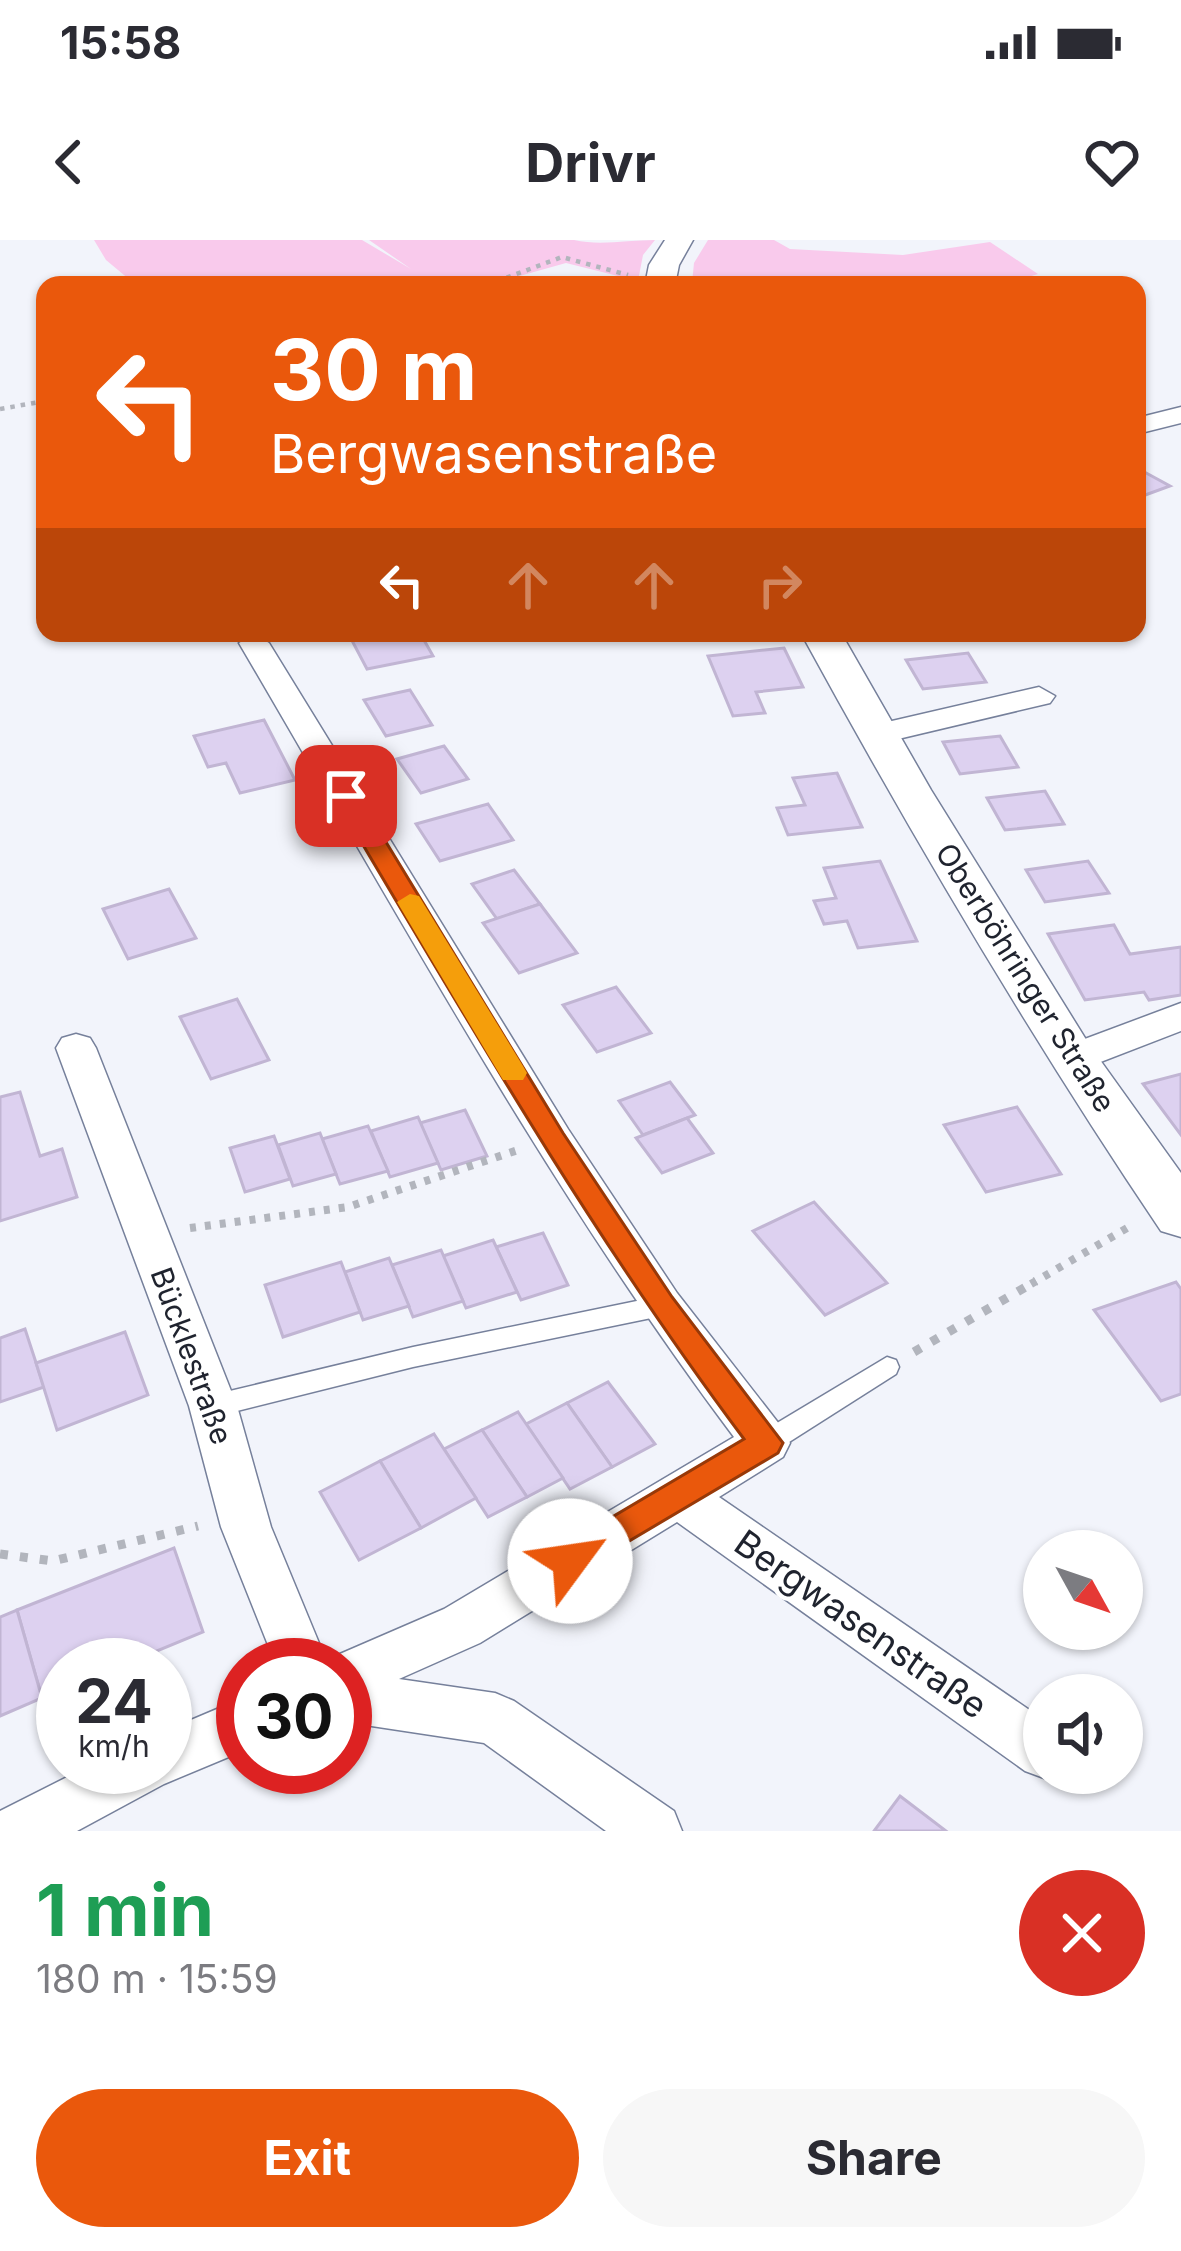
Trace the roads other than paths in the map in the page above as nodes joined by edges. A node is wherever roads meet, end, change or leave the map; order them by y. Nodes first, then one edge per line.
1 (679, 240) edge
2 (663, 276) edge
3 (1181, 415) edge
4 (1146, 424) edge
5 (825, 642) edge
6 (254, 643) dead end
7 (1039, 696) dead end
8 (878, 734) junction
9 (1181, 1016) edge
10 (76, 1048) dead end
11 (1072, 1059) junction
12 (1178, 1212) edge
13 (661, 1306) junction
14 (887, 1367) road end
15 (213, 1406) junction
16 (766, 1443) junction
17 (679, 1496) junction
18 (291, 1638) edge
19 (372, 1666) edge
20 (372, 1701) edge
21 (1023, 1737) edge
22 (92, 1794) edge
23 (649, 1829) edge
24 (20, 1831) edge

1 - 2 street
3 - 4 street
5 - 8 street, Oberböhringer Straße
6 - 13 street
7 - 8 street
8 - 11 street, Oberböhringer Straße
9 - 11 street
10 - 15 street, Bücklestraße
11 - 12 street, Oberböhringer Straße
13 - 15 lane
13 - 16 street
14 - 16 lane
15 - 18 street, Bücklestraße
16 - 17 street
17 - 19 street
17 - 21 street, Bergwasenstraße
20 - 23 street
22 - 24 street

